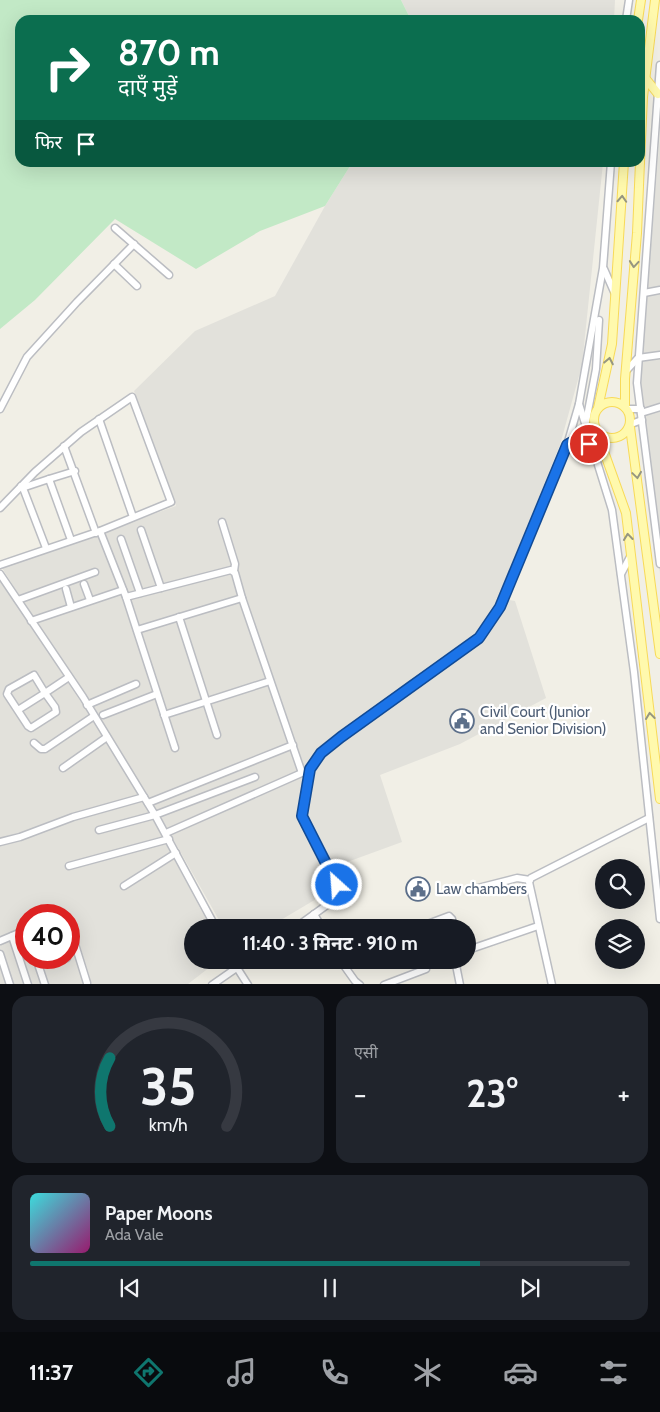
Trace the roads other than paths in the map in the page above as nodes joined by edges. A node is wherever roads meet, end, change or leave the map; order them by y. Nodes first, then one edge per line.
1 (629, 0) edge
2 (641, 0) edge
3 (655, 0) edge
4 (627, 15) edge
5 (639, 15) edge
6 (660, 65) edge
7 (646, 79) junction
8 (659, 88) edge
9 (645, 93) edge
10 (611, 167) edge
11 (624, 167) edge
12 (640, 167) edge
13 (115, 228) dead end
14 (134, 244) junction
15 (114, 264) junction
16 (603, 268) junction
17 (169, 275) dead end
18 (137, 286) dead end
19 (660, 290) edge
20 (644, 293) junction
21 (616, 296) junction
22 (597, 309) junction
23 (660, 355) edge
24 (638, 358) junction
25 (626, 371) junction
26 (579, 404) junction
27 (660, 407) edge
28 (598, 408) junction
29 (626, 408) junction
30 (0, 409) edge
31 (641, 414) junction
32 (99, 419) junction
33 (585, 423) junction
34 (630, 426) junction
35 (598, 432) junction
36 (567, 445) junction
37 (64, 446) junction
38 (594, 453) junction
39 (75, 470) junction
40 (49, 479) junction
41 (22, 487) junction
42 (0, 508) edge
43 (133, 517) junction
44 (222, 522) dead end
45 (141, 530) dead end
46 (98, 532) junction
47 (121, 539) dead end
48 (71, 540) junction
49 (46, 548) junction
50 (630, 556) junction
51 (0, 564) edge
52 (660, 564) edge
53 (234, 571) junction
54 (95, 572) dead end
55 (0, 574) edge
56 (621, 574) junction
57 (84, 584) dead end
58 (161, 588) junction
59 (66, 589) dead end
60 (124, 593) junction
61 (140, 593) junction
62 (242, 598) junction
63 (18, 600) junction
64 (90, 600) junction
65 (71, 606) junction
66 (179, 617) junction
67 (32, 620) junction
68 (137, 630) junction
69 (660, 654) edge
70 (69, 677) junction
71 (270, 681) junction
72 (136, 684) dead end
73 (45, 693) junction
74 (157, 694) junction
75 (204, 702) junction
76 (88, 705) junction
77 (18, 710) junction
78 (104, 715) dead end
79 (164, 715) junction
80 (94, 716) junction
81 (217, 735) dead end
82 (107, 737) junction
83 (34, 743) dead end
84 (293, 745) junction
85 (175, 748) dead end
86 (63, 768) dead end
87 (310, 769) junction
88 (302, 773) junction
89 (255, 777) dead end
90 (660, 799) edge
91 (146, 800) junction
92 (156, 815) junction
93 (649, 818) junction
94 (99, 830) dead end
95 (167, 836) junction
96 (0, 842) edge
97 (176, 853) junction
98 (69, 866) dead end
99 (530, 880) junction
100 (124, 886) dead end
101 (474, 889) dead end
102 (314, 914) junction
103 (211, 919) edge
104 (307, 919) edge
105 (317, 919) edge
106 (441, 919) edge
107 (452, 919) edge
108 (660, 919) edge
109 (538, 926) junction
110 (15, 935) edge
111 (12, 936) junction
112 (0, 941) edge
113 (476, 947) edge
114 (0, 954) edge
115 (80, 960) edge
116 (40, 969) edge
117 (235, 969) edge
118 (238, 969) edge
119 (349, 969) edge
120 (426, 969) dead end
121 (457, 969) edge
122 (10, 984) edge
123 (28, 984) edge
124 (45, 984) edge
125 (88, 984) edge
126 (212, 984) edge
127 (248, 984) edge
128 (359, 984) edge
129 (384, 984) edge
130 (460, 984) edge
131 (552, 984) edge

1 - 4 street
2 - 5 main road
3 - 7 main road
6 - 8 street
7 - 8 main road
7 - 9 main road
8 - 20 street
10 - 16 street
21 -> 11 main road
12 -> 25 main road
13 - 14 street
14 - 15 street
14 - 17 street
15 - 18 street
15 - 30 street
16 - 21 street
16 - 22 street
19 - 20 street
20 - 24 street
28 -> 21 main road
22 - 26 street
22 - 33 street
23 - 24 street
24 - 25 street
24 - 31 street
25 - 29 main road
26 - 33 street
26 - 36 street
27 - 31 street
28 - 29 main road
28 - 35 main road
29 - 31 street
29 - 34 main road
31 - 34 street
31 - 52 street
32 - 37 street
32 - 43 street
32 - 43 street
33 - 38 street
34 - 35 main road
34 -> 69 main road
50 -> 35 main road
36 - 38 street
36 - 87 street
37 - 39 street
37 - 41 street
38 - 56 street
39 - 40 street
39 - 46 street
40 - 41 street
40 - 48 street
41 - 42 street
41 - 49 street
43 - 46 street
44 - 53 street
45 - 58 street
46 - 48 street
46 - 60 street
47 - 61 street
48 - 49 street
49 - 51 street
50 - 56 street
90 -> 50 main road
53 - 58 street
53 - 62 street
54 - 63 street
55 - 63 street
56 - 93 street
57 - 64 street
58 - 61 street
59 - 65 street
60 - 61 street
60 - 64 street
60 - 68 street
62 - 66 street
62 - 71 street
63 - 67 street
64 - 65 street
65 - 67 street
66 - 68 street
66 - 75 street
67 - 70 street
68 - 74 street
70 - 73 street
70 - 76 street
71 - 75 street
71 - 84 street
72 - 76 street
73 - 77 street
73 - 77 street
73 - 77 street
74 - 78 street
74 - 79 street
75 - 79 street
75 - 81 street
76 - 80 street
79 - 85 street
80 - 82 street
80 - 83 street
82 - 86 street
82 - 91 street
84 - 88 street
84 - 91 street
87 - 88 street
87 - 102 street
88 - 95 street
89 - 92 street
91 - 92 street
91 - 96 street
92 - 94 street
92 - 95 street
93 - 99 street
93 - 108 street
95 - 97 street
95 - 98 street
97 - 100 street
97 - 103 street
99 - 101 street
99 - 109 street
102 - 104 street
102 - 105 street
106 - 107 street
109 - 113 street
109 - 131 street
110 - 111 street
111 - 112 street
111 - 123 street
114 - 122 street
115 - 125 street
116 - 124 street
117 - 126 street
118 - 127 street
119 - 128 street
120 - 129 street
121 - 130 street

